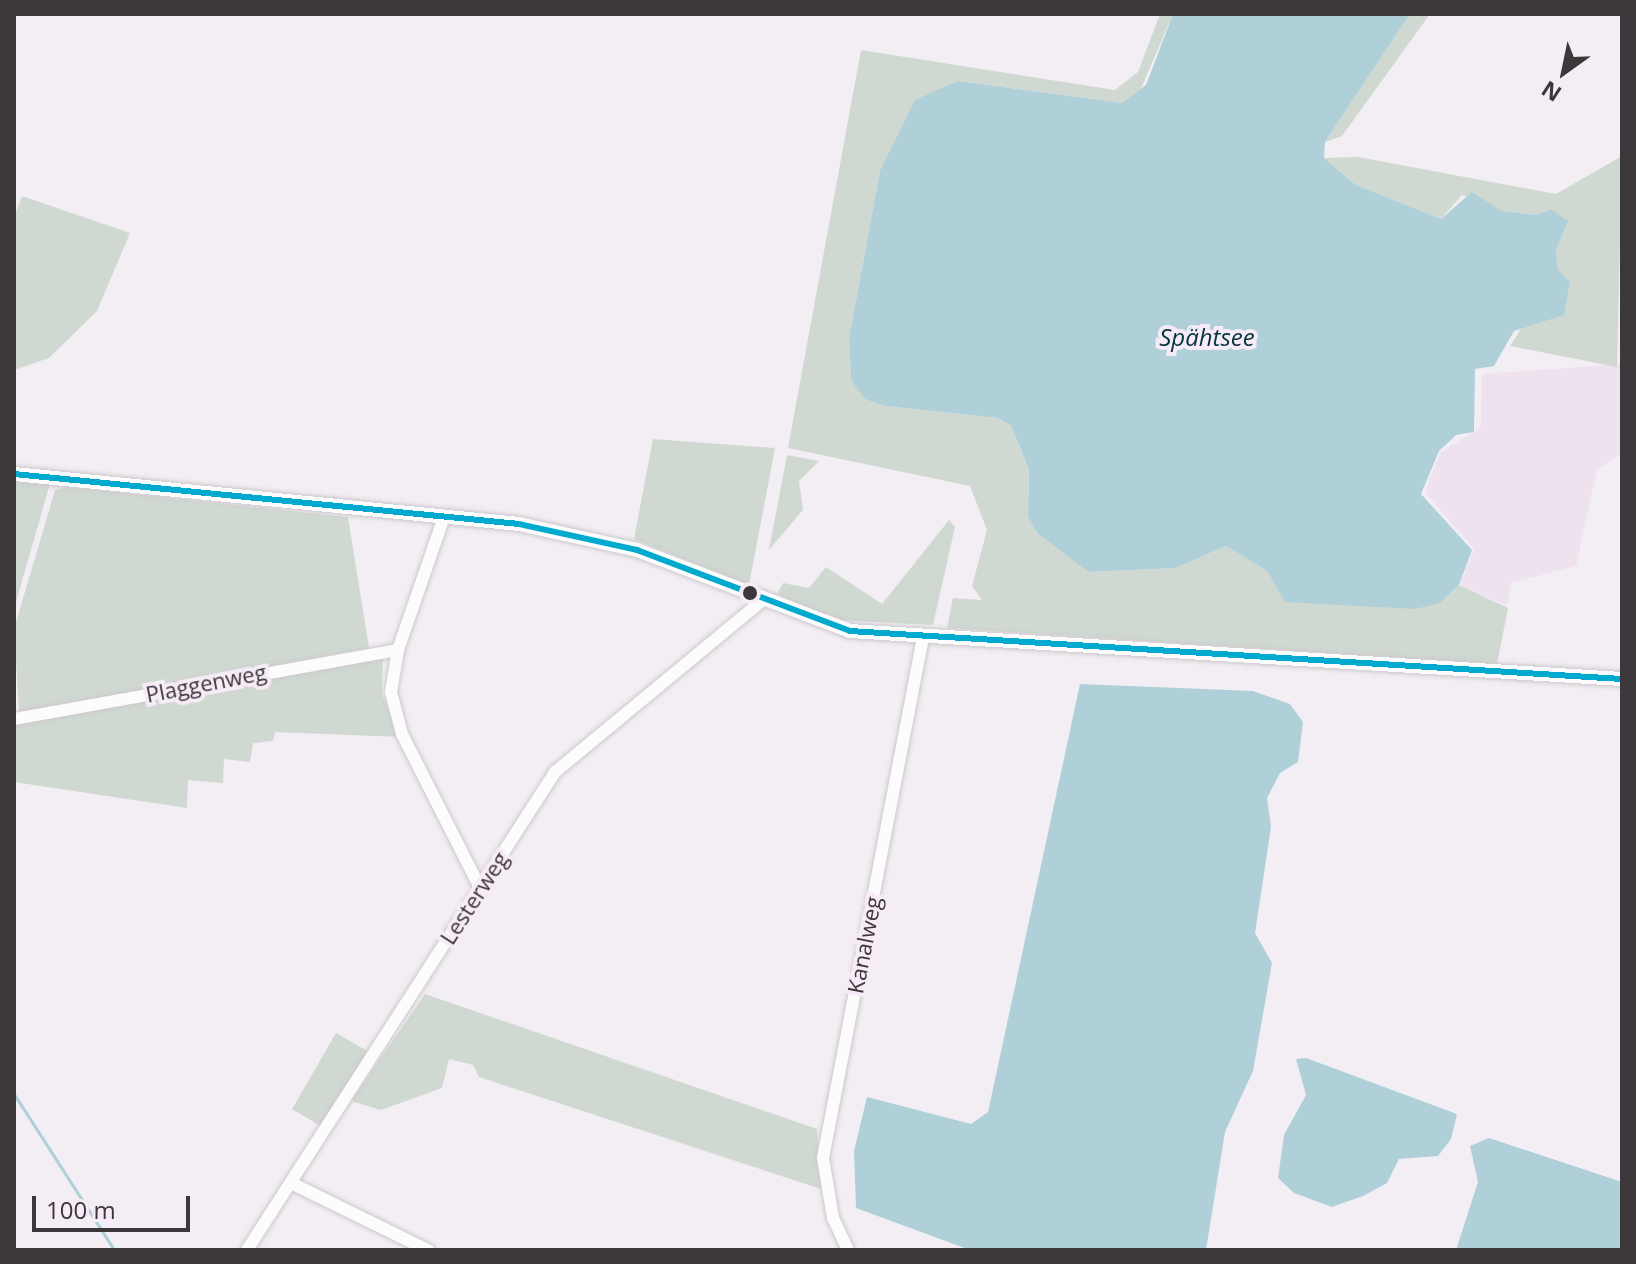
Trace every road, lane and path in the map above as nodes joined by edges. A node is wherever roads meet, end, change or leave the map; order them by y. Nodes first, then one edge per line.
1 (14, 474) edge
2 (444, 517) junction
3 (762, 601) junction
4 (923, 637) junction
5 (398, 650) junction
6 (1622, 679) edge
7 (14, 719) edge
8 (480, 888) junction
9 (291, 1183) junction
10 (247, 1250) edge
11 (428, 1250) edge
12 (848, 1250) edge

1 - 2 main road
2 - 3 main road
2 - 5 street
3 - 4 main road
3 - 8 street, Lesterweg
4 - 6 main road
4 - 12 street, Kanalweg
5 - 7 street, Plaggenweg
5 - 8 street
8 - 9 street, Lesterweg
9 - 10 street, Lesterweg
9 - 11 street

